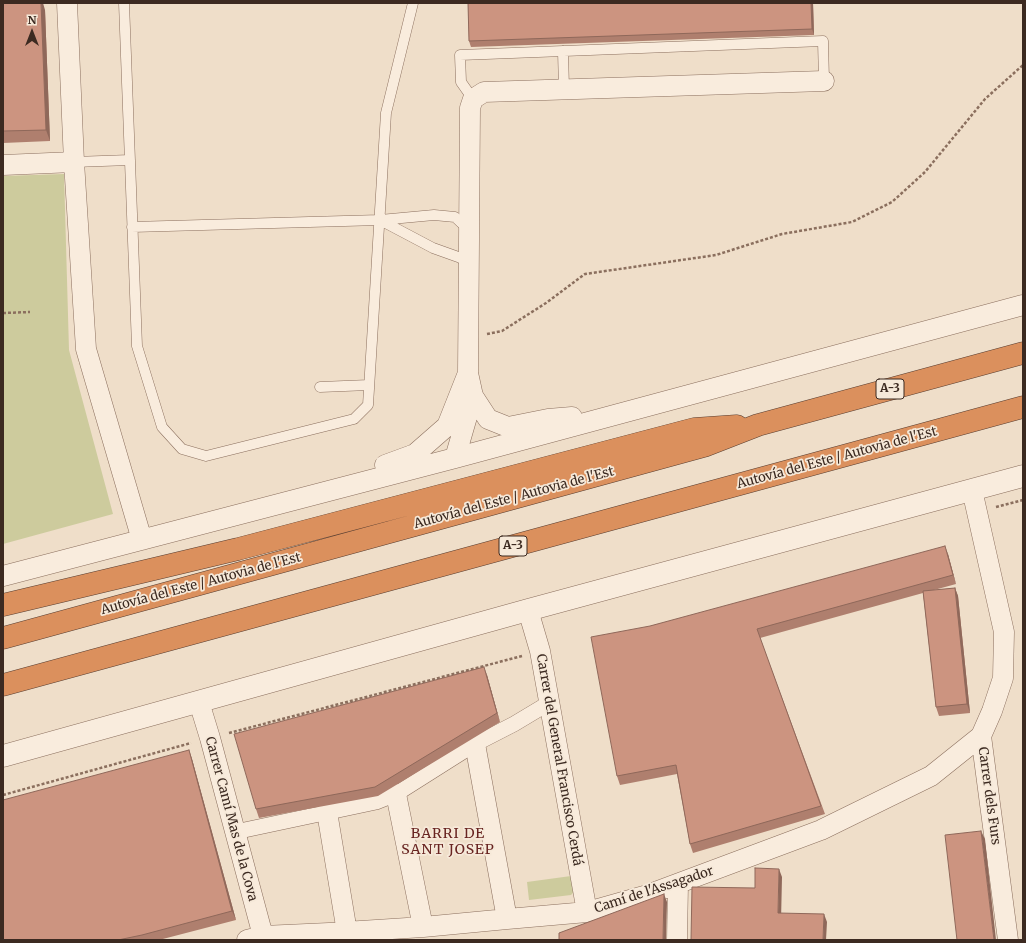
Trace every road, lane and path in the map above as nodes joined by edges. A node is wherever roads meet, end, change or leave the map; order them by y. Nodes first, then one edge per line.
1 (67, 3) edge
2 (124, 3) edge
3 (413, 3) edge
4 (563, 51) junction
5 (1023, 64) edge
6 (824, 81) joint
7 (564, 89) junction
8 (473, 99) junction
9 (130, 160) junction
10 (74, 162) junction
11 (3, 165) edge
12 (380, 220) junction
13 (132, 227) junction
14 (469, 231) junction
15 (469, 267) junction
16 (1023, 304) edge
17 (30, 312) dead end
18 (3, 313) edge
19 (468, 337) junction
20 (1023, 353) edge
21 (468, 373) junction
22 (369, 385) junction
23 (320, 387) dead end
24 (473, 396) junction
25 (1023, 407) edge
26 (632, 411) junction
27 (758, 425) junction
28 (455, 458) junction
29 (1023, 476) edge
30 (975, 499) junction
31 (1023, 500) edge
32 (266, 507) junction
33 (142, 540) junction
34 (3, 576) edge
35 (3, 605) edge
36 (528, 610) junction
37 (3, 638) edge
38 (540, 651) junction
39 (3, 685) edge
40 (199, 702) junction
41 (549, 703) junction
42 (981, 736) junction
43 (210, 738) junction
44 (475, 744) junction
45 (3, 756) edge
46 (396, 794) junction
47 (3, 795) edge
48 (326, 812) junction
49 (235, 832) junction
50 (678, 884) junction
51 (587, 912) junction
52 (507, 919) junction
53 (423, 927) junction
54 (335, 935) edge
55 (255, 938) edge
56 (677, 940) edge
57 (1008, 940) edge

1 - 10 street
2 - 9 lane
3 - 12 lane
4 - 6 lane
4 - 7 lane
4 - 8 lane
5 - 19 path
6 - 7 street
7 - 8 street
8 - 14 street
9 - 10 lane
9 - 13 lane
10 - 11 street
10 - 33 street
12 - 13 lane
12 - 14 lane
12 - 15 lane
12 - 22 lane
13 - 22 lane
14 - 15 street
15 - 19 street
16 - 26 street
17 - 18 path
19 - 21 street
20 - 27 highway, Autovía del Este / Autovia de l'Est / A-3
21 - 24 street
21 - 32 street
22 - 23 lane
24 - 26 street
24 - 28 street
25 - 39 highway, Autovía del Este / Autovia de l'Est / A-3
26 - 28 street
27 - 35 highway
27 - 37 highway, Autovía del Este / Autovia de l'Est / A-3
28 - 32 street
29 - 30 street
30 - 31 path
30 - 36 street
30 - 42 street, Carrer dels Furs
32 - 33 street
33 - 34 street
36 - 38 street, Carrer del General Francisco Cerdá
36 - 40 street
38 - 41 street, Carrer del General Francisco Cerdá
38 - 43 path
40 - 43 street, Carrer Camí Mas de la Cova
40 - 45 street
41 - 44 street
41 - 51 street, Carrer del General Francisco Cerdá
42 - 50 street, Camí de l'Assagador
42 - 57 street, Carrer dels Furs
43 - 47 path
43 - 49 street, Carrer Camí Mas de la Cova
44 - 46 street
44 - 52 street
46 - 48 street
46 - 53 street
48 - 49 street
48 - 54 street
49 - 55 street, Carrer Camí Mas de la Cova
50 - 51 street, Camí de l'Assagador
50 - 56 street
51 - 52 street, Camí de l'Assagador
52 - 53 street, Camí de l'Assagador
53 - 54 street, Camí de l'Assagador
54 - 55 street, Camí de l'Assagador

